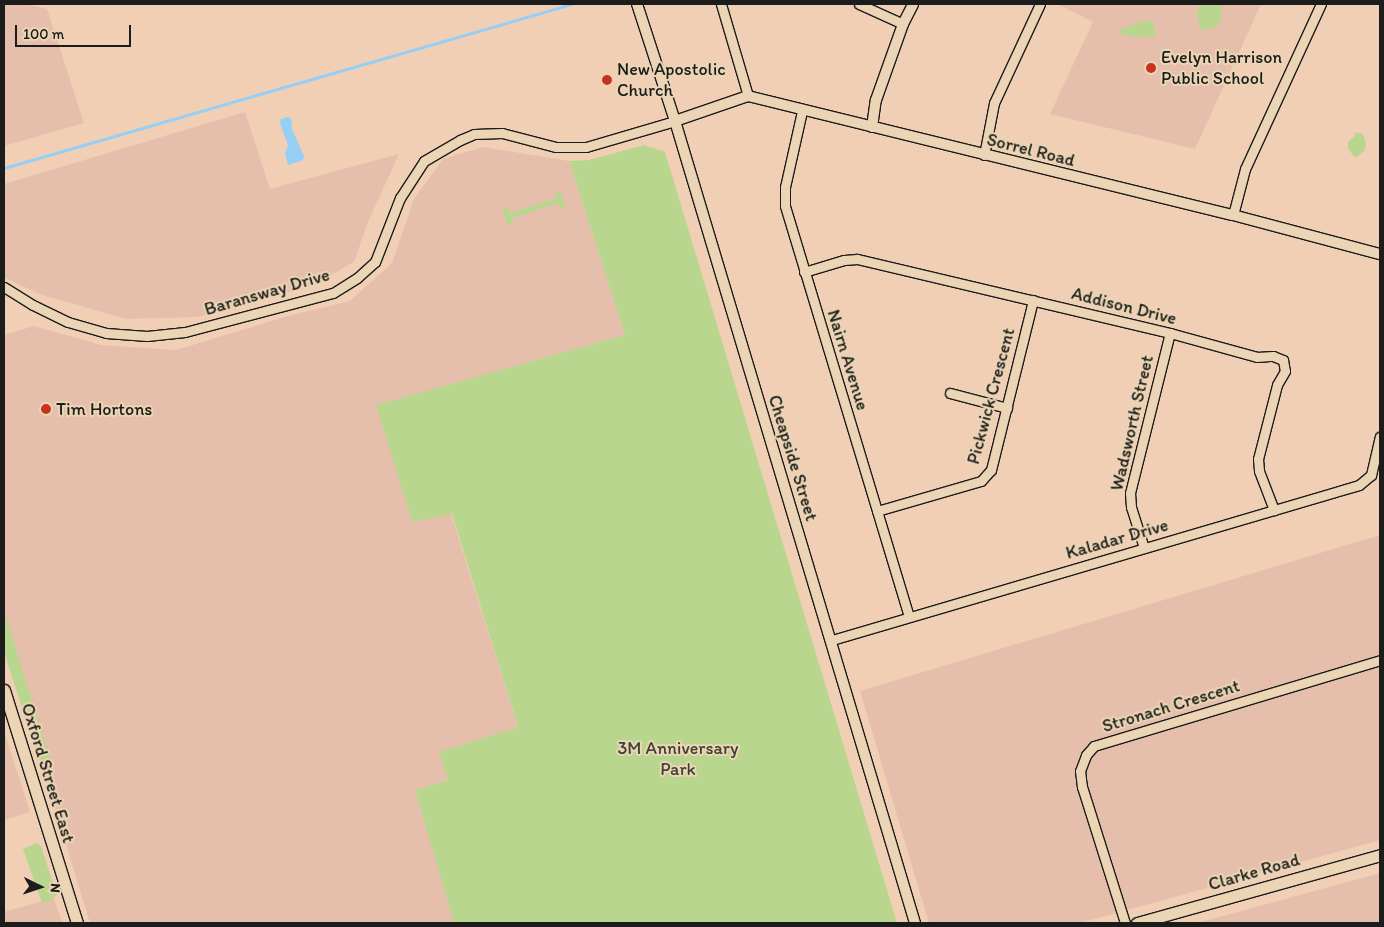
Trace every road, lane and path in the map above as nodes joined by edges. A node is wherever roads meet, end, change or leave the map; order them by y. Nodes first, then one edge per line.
1 (636, 4) edge
2 (721, 4) edge
3 (859, 4) edge
4 (913, 4) edge
5 (1040, 4) edge
6 (1321, 4) edge
7 (903, 24) junction
8 (748, 96) junction
9 (802, 111) junction
10 (675, 121) junction
11 (872, 127) junction
12 (984, 155) junction
13 (1233, 215) junction
14 (1380, 254) edge
15 (804, 272) junction
16 (4, 287) edge
17 (1034, 300) junction
18 (1170, 333) junction
19 (950, 393) dead end
20 (1007, 408) junction
21 (1380, 437) edge
22 (1274, 510) junction
23 (877, 511) junction
24 (1144, 548) junction
25 (909, 617) junction
26 (832, 640) junction
27 (1380, 660) edge
28 (4, 690) edge
29 (1380, 854) edge
30 (77, 923) edge
31 (915, 923) edge
32 (1124, 923) edge
33 (1137, 923) edge

1 - 10 street, Cheapside Street
2 - 8 street
3 - 7 street
4 - 7 street
5 - 12 street
6 - 13 street
7 - 11 street
8 - 9 street, Sorrel Road
8 - 10 street
9 - 11 street, Sorrel Road
9 - 15 street, Nairn Avenue
10 - 16 street, Baransway Drive
10 - 26 street, Cheapside Street
11 - 12 street, Sorrel Road
12 - 13 street, Sorrel Road
13 - 14 street, Sorrel Road
15 - 17 street, Addison Drive
15 - 23 street, Nairn Avenue
17 - 18 street, Addison Drive
17 - 20 street, Pickwick Crescent
18 - 22 street, Addison Drive
18 - 24 street, Wadsworth Street
19 - 20 street
20 - 23 street, Pickwick Crescent
21 - 22 street, Kaladar Drive
22 - 24 street, Kaladar Drive
23 - 25 street, Nairn Avenue
24 - 25 street, Kaladar Drive
25 - 26 street, Kaladar Drive
26 - 31 street, Cheapside Street
27 - 32 street, Stronach Crescent
28 - 30 main road, Oxford Street East
29 - 33 main road, Clarke Road

